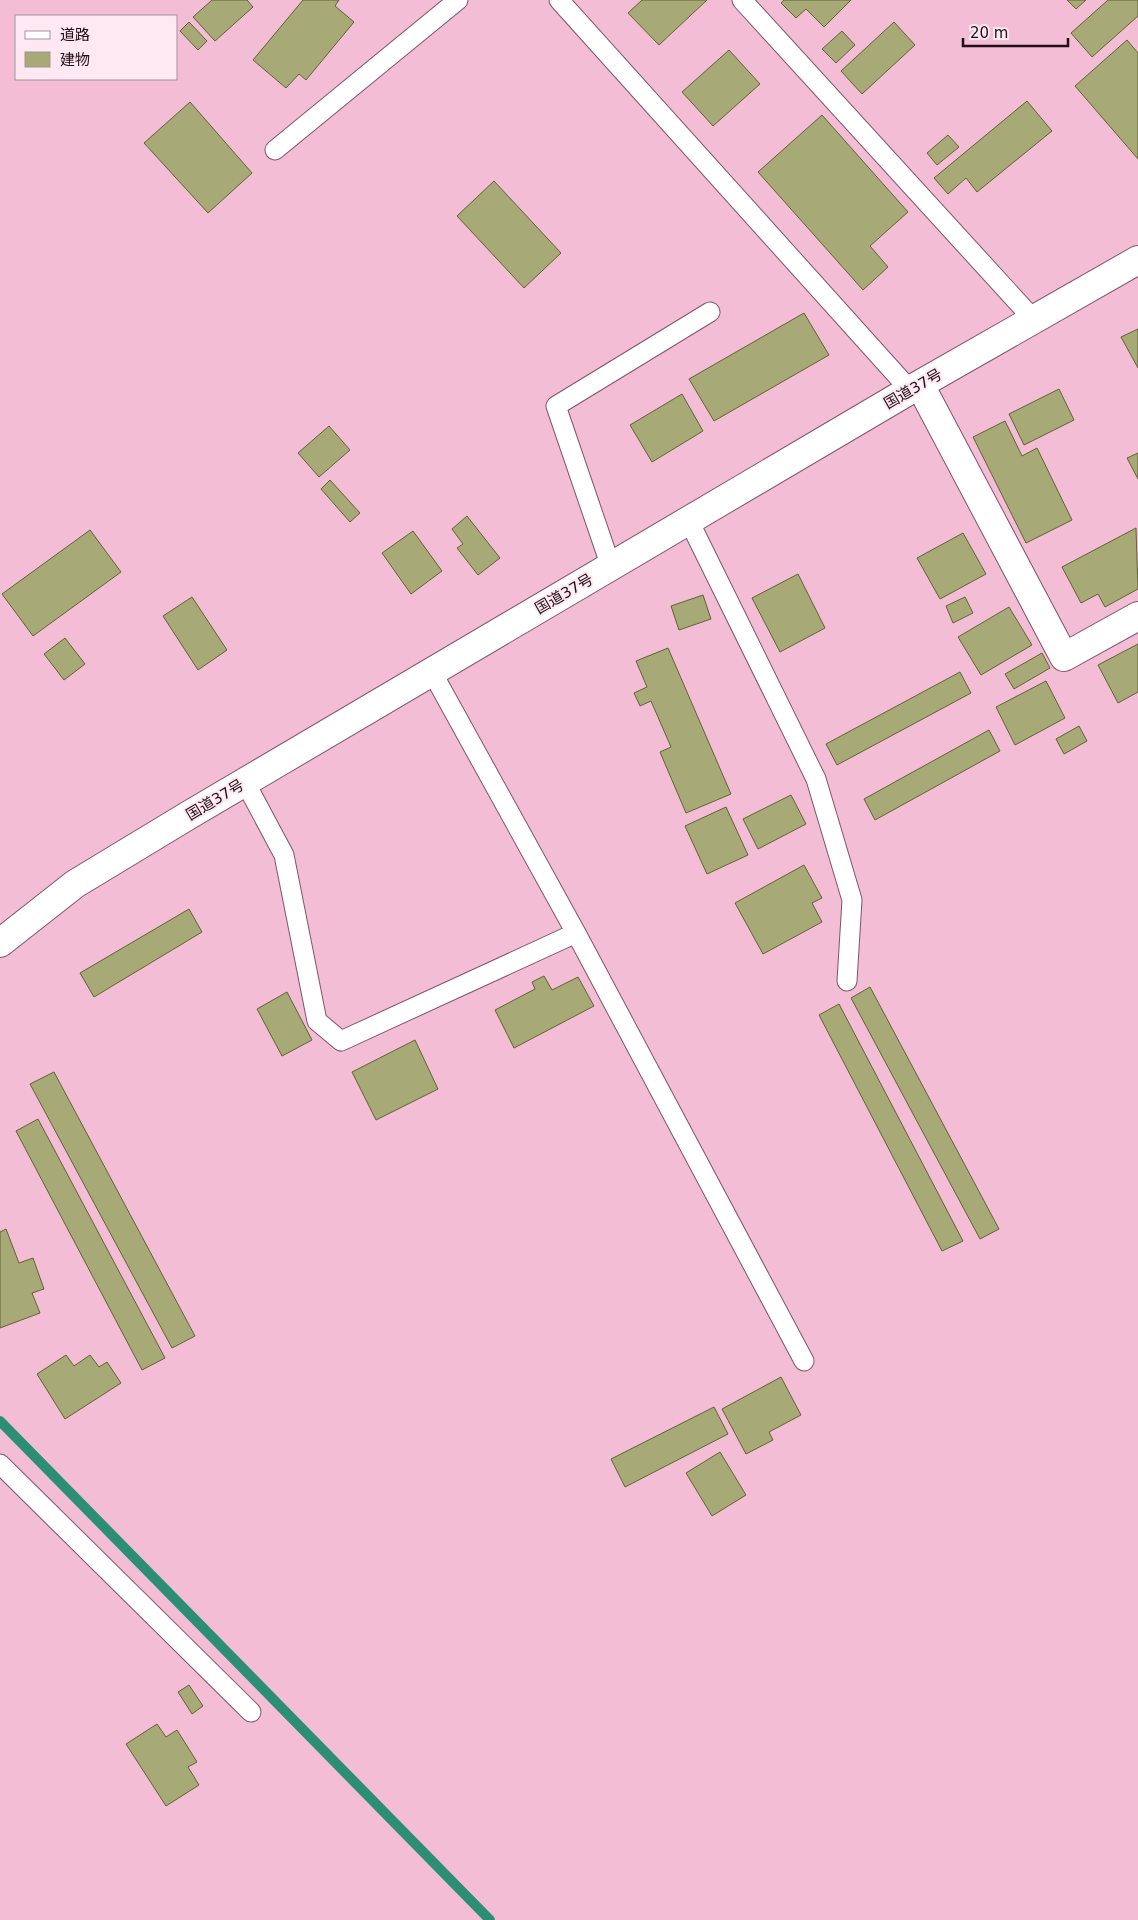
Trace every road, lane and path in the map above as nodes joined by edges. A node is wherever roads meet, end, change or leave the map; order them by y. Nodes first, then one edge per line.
1 (458, 0) edge
2 (559, 0) edge
3 (742, 0) edge
4 (275, 150) dead end
5 (1138, 260) edge
6 (710, 312) dead end
7 (1034, 320) junction
8 (915, 388) junction
9 (689, 521) junction
10 (611, 566) junction
11 (1138, 616) edge
12 (432, 672) junction
13 (246, 782) junction
14 (576, 933) junction
15 (0, 943) edge
16 (847, 981) dead end
17 (804, 1361) dead end
18 (0, 1464) edge
19 (251, 1712) dead end

1 - 4 lane
2 - 8 lane
3 - 7 lane
5 - 7 main road, 国道37号
6 - 10 lane
7 - 8 main road, 国道37号
8 - 9 main road, 国道37号
8 - 11 main road
9 - 10 main road, 国道37号
9 - 16 lane
10 - 12 main road, 国道37号
12 - 13 main road, 国道37号
12 - 14 lane
13 - 14 lane
13 - 15 main road, 国道37号
14 - 17 lane
18 - 19 lane

